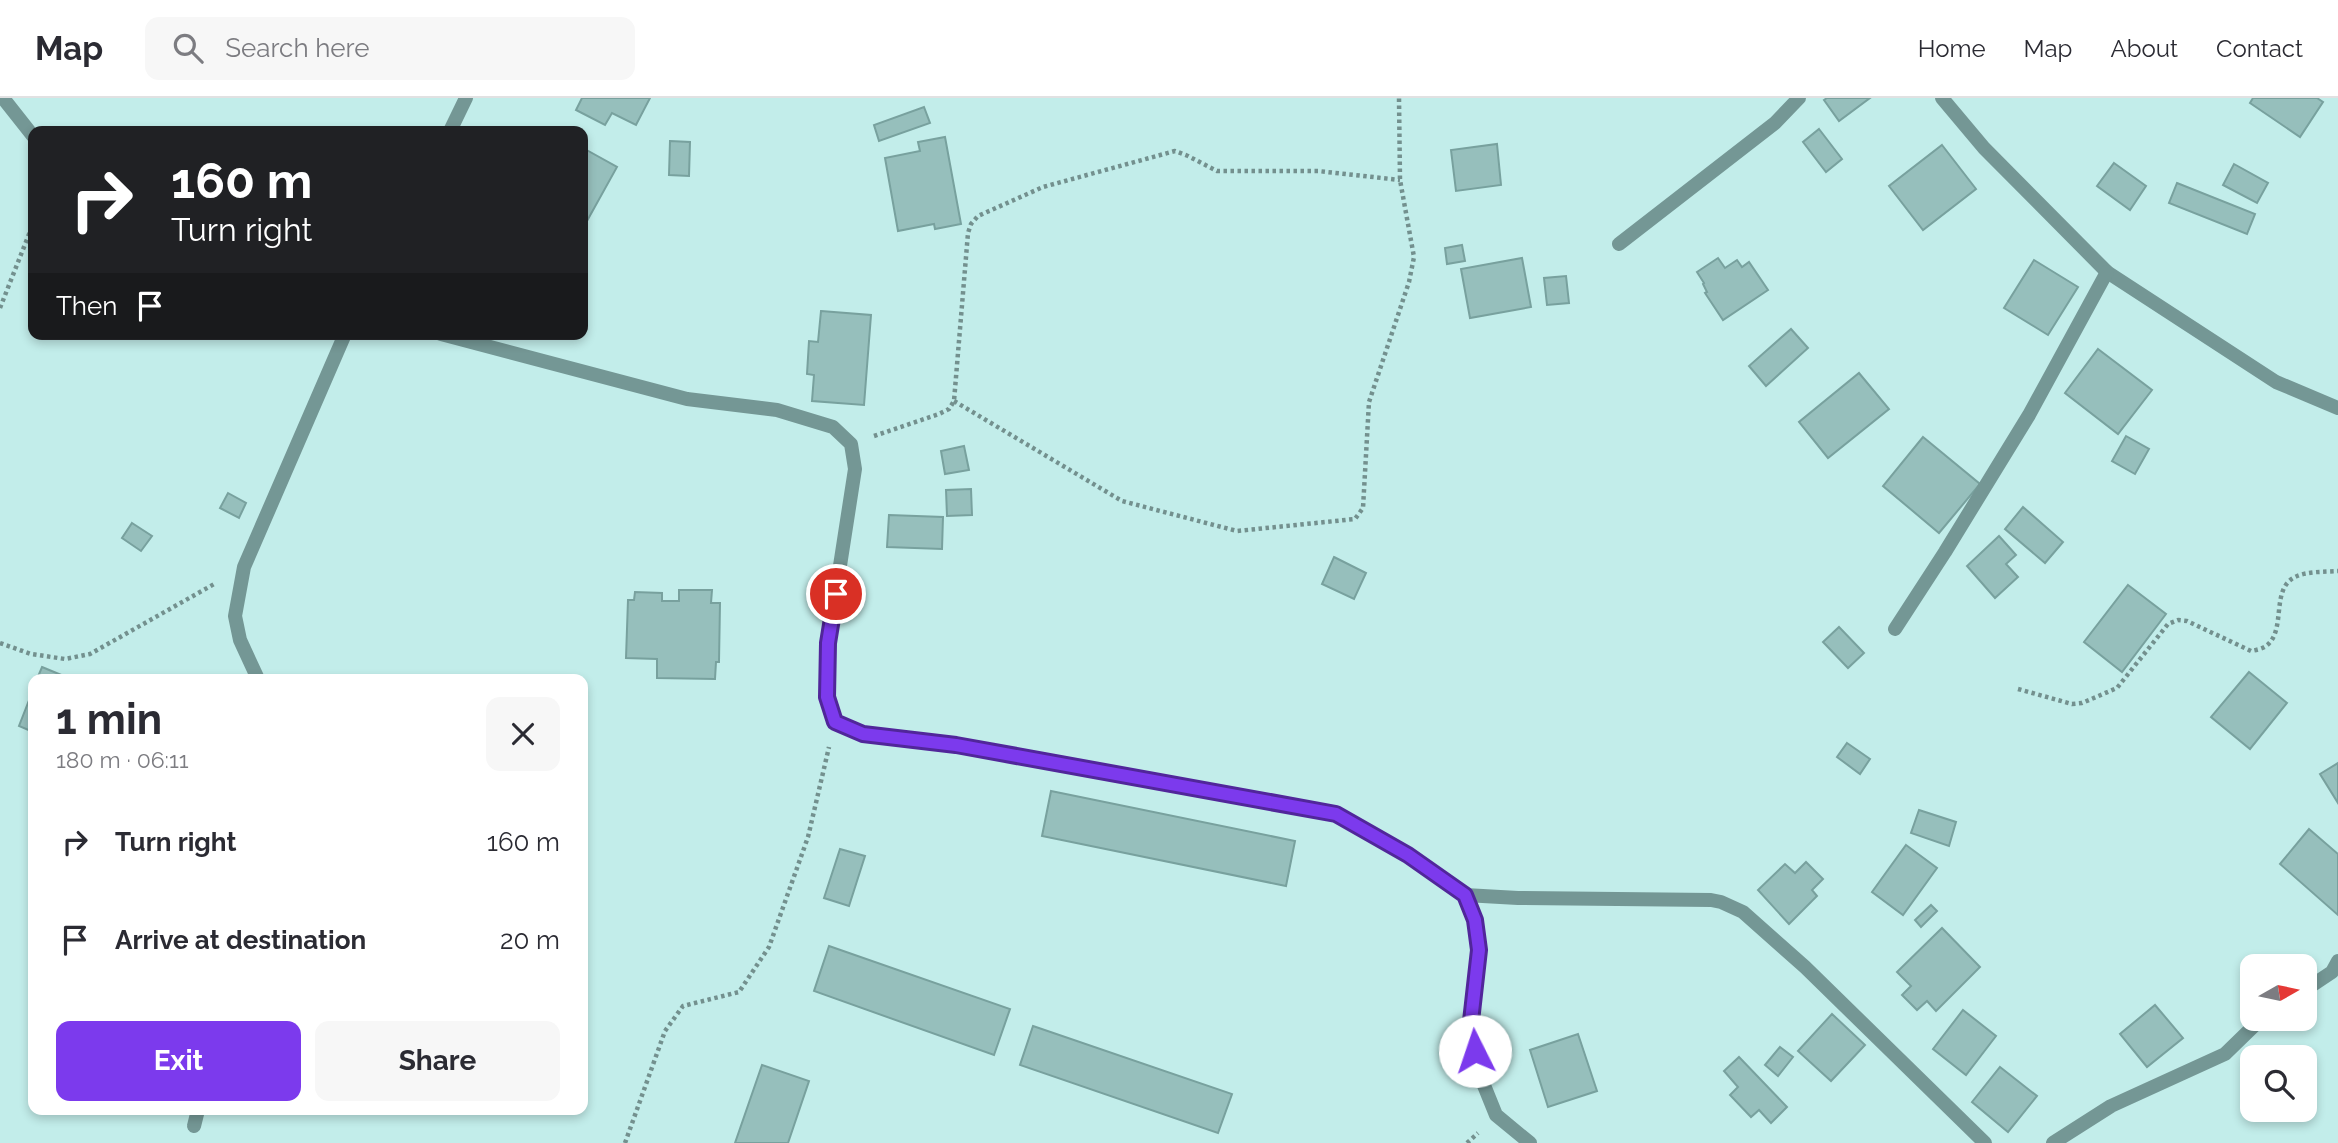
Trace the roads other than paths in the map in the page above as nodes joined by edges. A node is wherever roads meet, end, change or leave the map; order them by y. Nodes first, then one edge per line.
1 (3, 98) edge
2 (466, 98) edge
3 (1799, 98) edge
4 (1942, 98) edge
5 (452, 126) edge
6 (28, 130) edge
7 (1619, 244) dead end
8 (2107, 272) junction
9 (342, 340) edge
10 (464, 340) edge
11 (2338, 408) edge
12 (1895, 629) dead end
13 (256, 674) edge
14 (1465, 895) junction
15 (2338, 961) edge
16 (2317, 982) edge
17 (2249, 1031) edge
18 (197, 1115) edge
19 (194, 1126) dead end
20 (1530, 1143) edge
21 (1985, 1143) edge
22 (2053, 1143) edge

1 - 6 street
2 - 5 street
3 - 7 street
4 - 8 street
8 - 11 street
8 - 12 street
9 - 13 street
10 - 14 street
14 - 20 street
14 - 21 street
15 - 16 street
17 - 22 street
18 - 19 street

